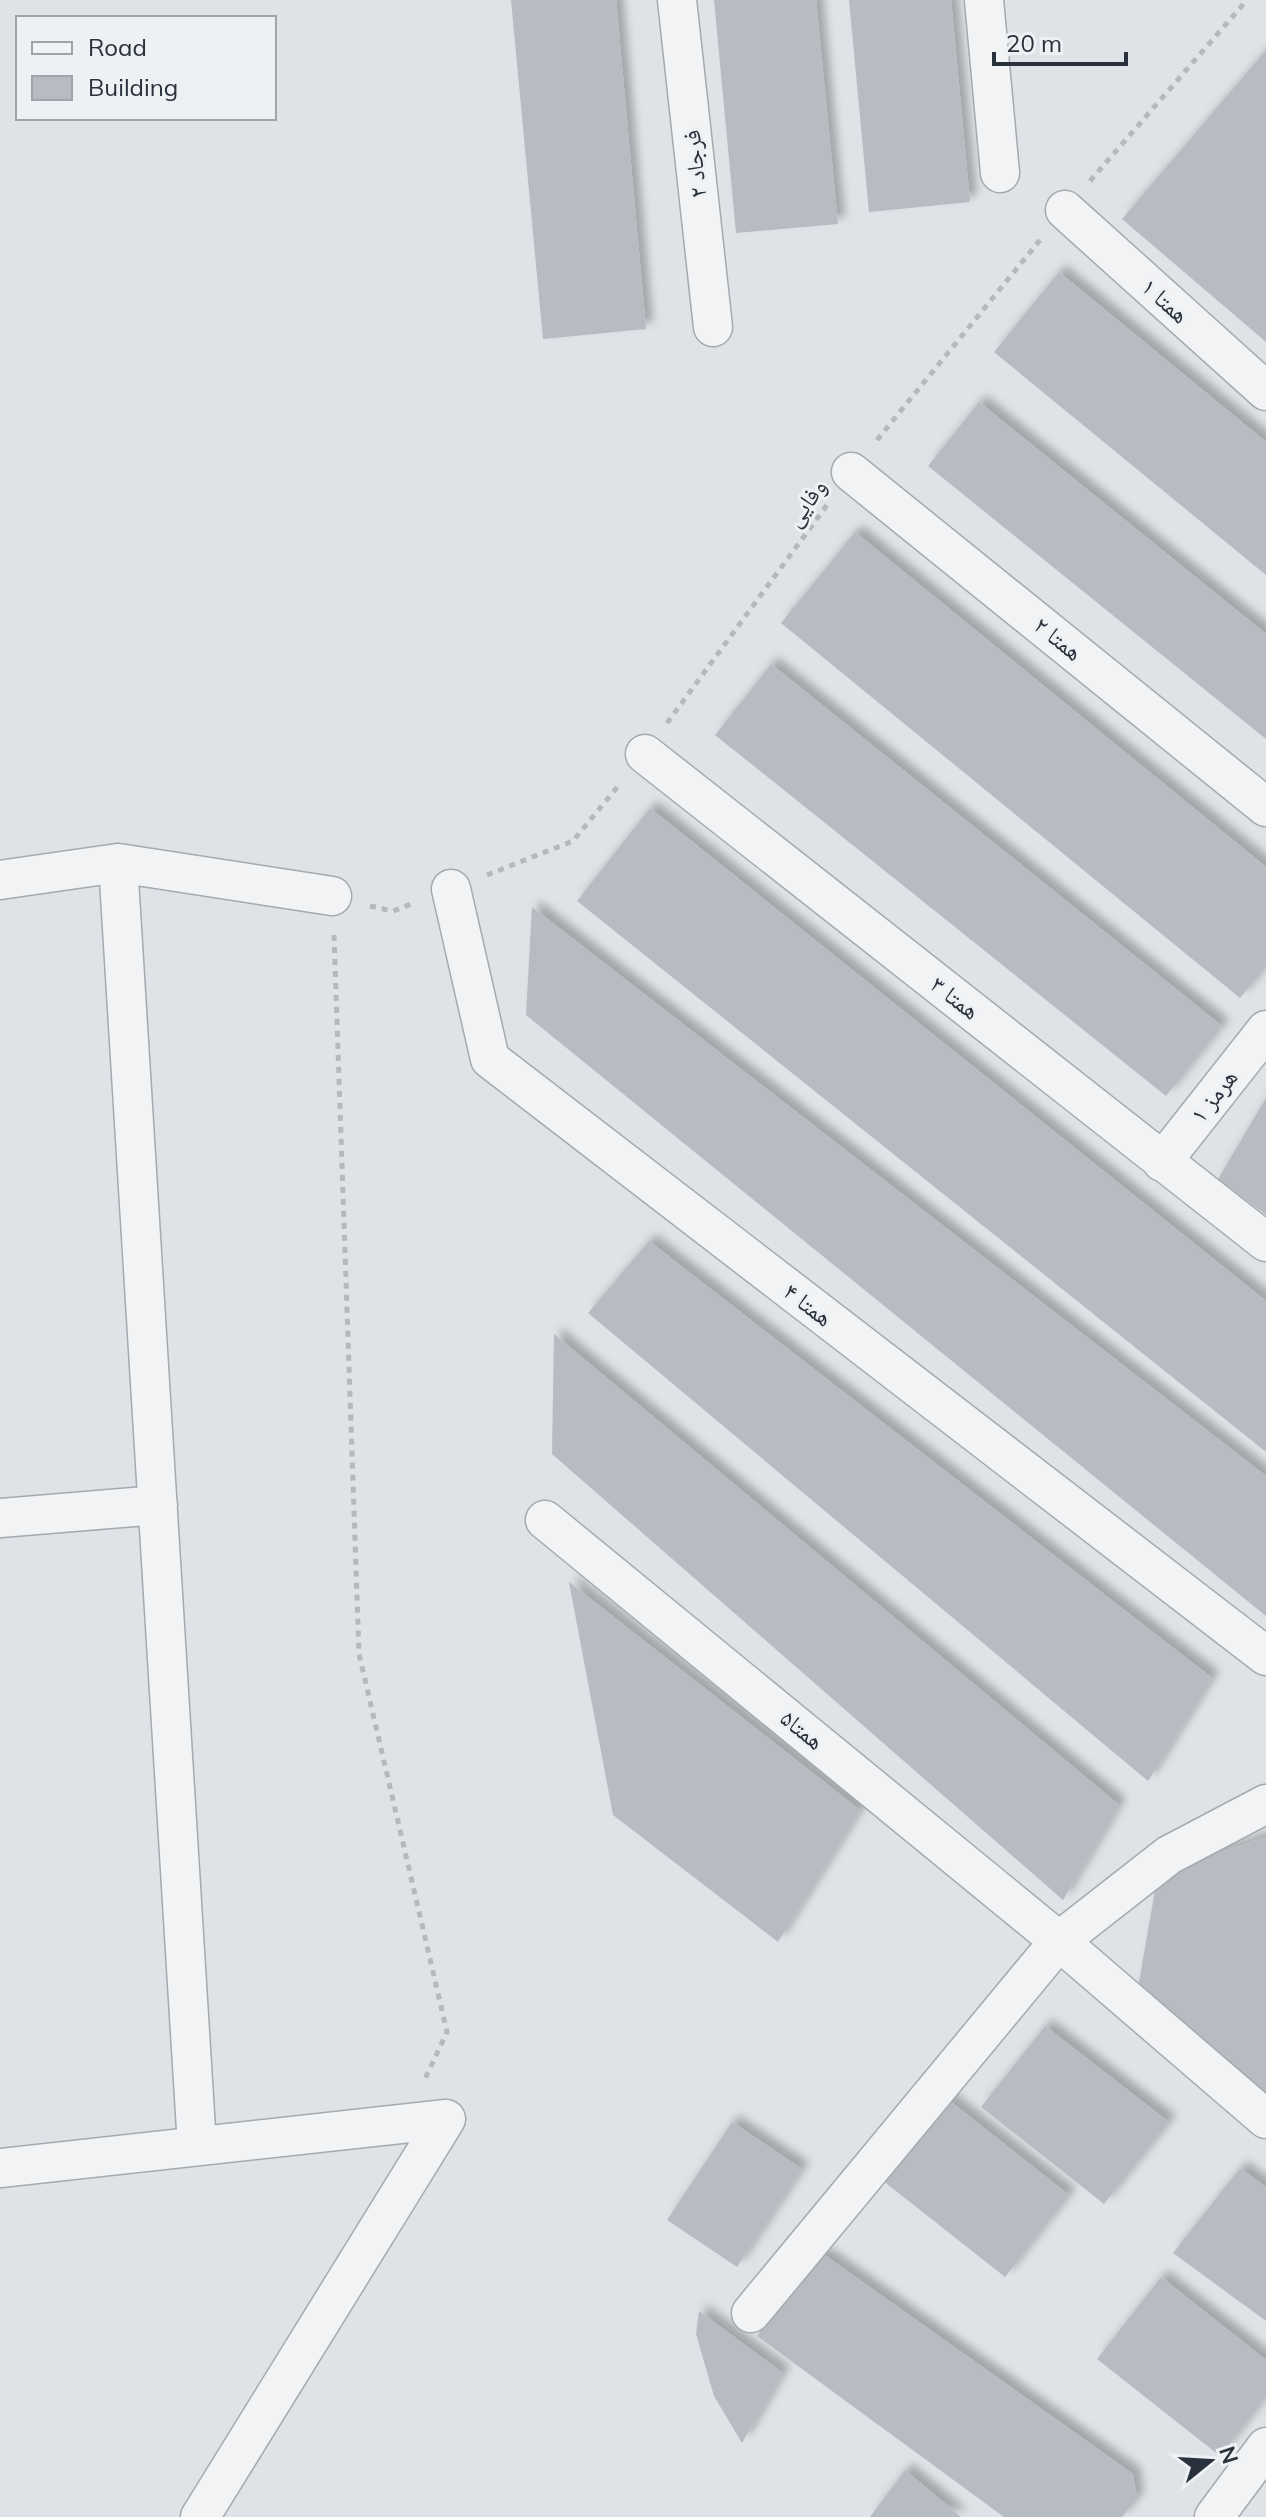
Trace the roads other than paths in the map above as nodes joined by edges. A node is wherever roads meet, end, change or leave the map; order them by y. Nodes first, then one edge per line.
1 (677, 0) edge
2 (984, 0) edge
3 (1000, 173) dead end
4 (1065, 210) road end
5 (713, 327) dead end
6 (1266, 391) edge
7 (851, 472) road end
8 (645, 754) road end
9 (1266, 807) edge
10 (118, 863) junction
11 (0, 880) edge
12 (451, 889) road end
13 (332, 896) road end
14 (1266, 1030) edge
15 (1162, 1162) junction
16 (1266, 1242) edge
17 (158, 1505) junction
18 (0, 1518) edge
19 (545, 1520) dead end
20 (1266, 1656) edge
21 (1266, 1804) edge
22 (1059, 1941) junction
23 (1266, 2119) edge
24 (197, 2146) junction
25 (0, 2168) edge
26 (751, 2313) dead end
27 (1266, 2447) edge
28 (200, 2517) edge
29 (1214, 2517) edge

1 - 5 street, فرجاد ۲
2 - 3 street
4 - 6 street, همتا ۱
7 - 9 street, همتا ۲
8 - 15 street, همتا ۳
10 - 11 street
10 - 13 street
10 - 17 street
12 - 20 street, همتا ۴
14 - 15 street, هرمز ۱
15 - 16 street, همتا ۳
17 - 18 street
17 - 24 street
19 - 22 street, همتا۵
21 - 22 street
22 - 23 street, همتا۵
22 - 26 street
24 - 25 street
24 - 28 street
27 - 29 street

